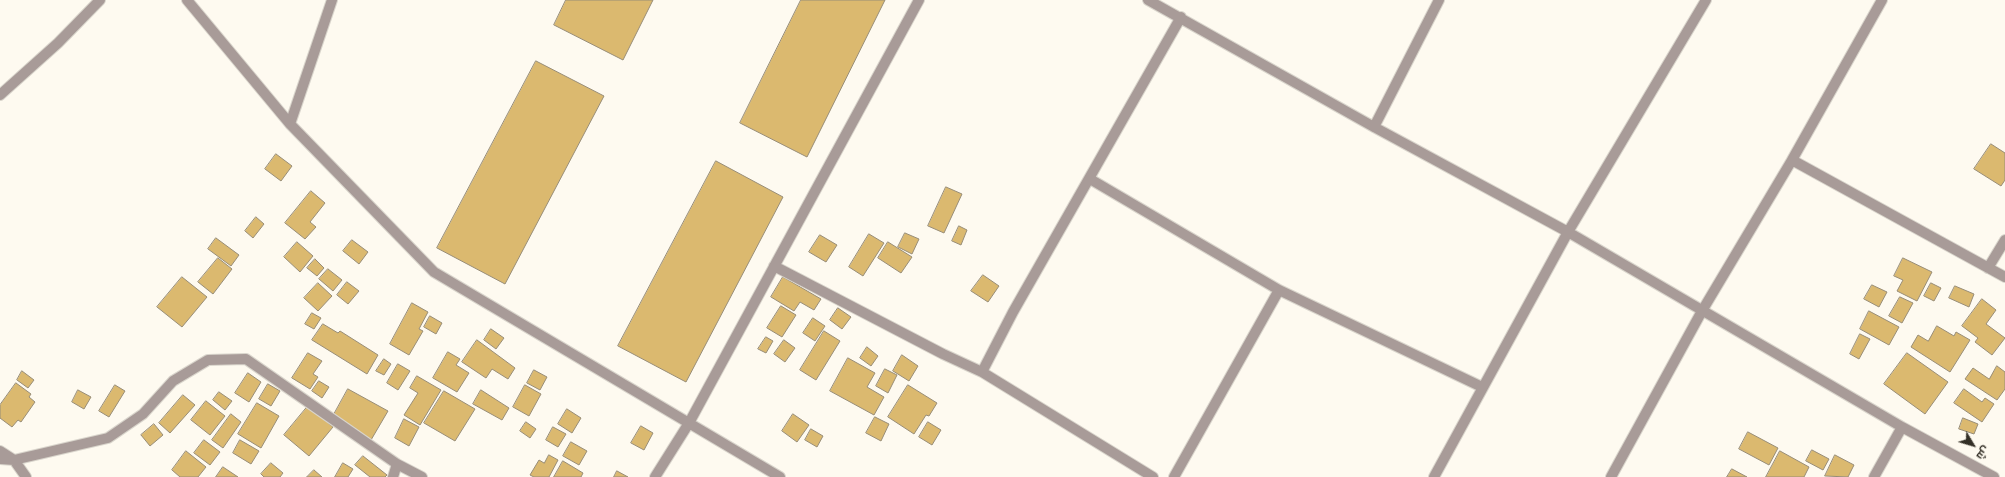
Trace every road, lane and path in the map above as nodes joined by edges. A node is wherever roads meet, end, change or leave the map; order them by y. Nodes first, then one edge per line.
1 (100, 0) edge
2 (187, 0) edge
3 (332, 0) edge
4 (919, 0) edge
5 (1148, 0) edge
6 (1439, 0) edge
7 (1706, 0) edge
8 (1882, 0) edge
9 (1181, 17) junction
10 (0, 94) edge
11 (290, 124) junction
12 (1374, 127) junction
13 (1792, 160) junction
14 (1090, 179) junction
15 (1568, 232) junction
16 (2005, 240) edge
17 (774, 266) junction
18 (1988, 268) junction
19 (2005, 277) edge
20 (1279, 290) junction
21 (1702, 311) junction
22 (982, 372) junction
23 (1482, 387) junction
24 (689, 423) junction
25 (1902, 427) junction
26 (0, 451) edge
27 (0, 460) edge
28 (14, 460) junction
29 (397, 464) junction
30 (26, 477) edge
31 (393, 477) edge
32 (422, 477) edge
33 (655, 477) edge
34 (780, 477) edge
35 (1154, 477) edge
36 (1174, 477) edge
37 (1434, 477) edge
38 (1611, 477) edge
39 (1874, 477) edge
40 (1994, 477) edge

1 - 10 street
2 - 11 street
3 - 11 street
4 - 17 street
5 - 9 street
6 - 12 street
7 - 15 street
8 - 13 street
9 - 12 street
9 - 14 street
11 - 24 street
12 - 15 street
13 - 18 street
13 - 21 street
14 - 20 street
14 - 22 street
15 - 21 street
15 - 23 street
16 - 18 street
17 - 22 street
17 - 24 street
18 - 19 street
20 - 23 street
20 - 36 street
21 - 25 street
21 - 38 street
22 - 35 street
23 - 37 street
24 - 33 street
24 - 34 street
25 - 39 street
25 - 40 street
26 - 28 street
27 - 28 street
28 - 29 street
28 - 30 street
29 - 31 street
29 - 32 street

